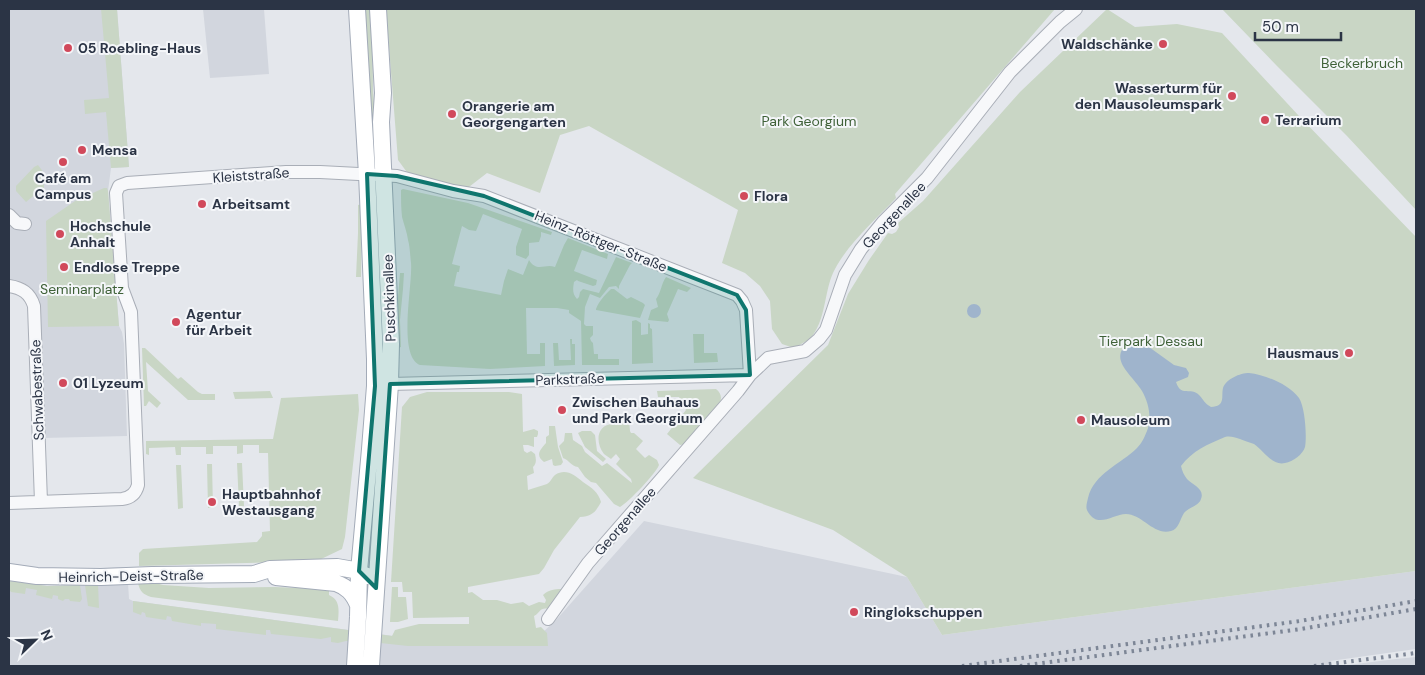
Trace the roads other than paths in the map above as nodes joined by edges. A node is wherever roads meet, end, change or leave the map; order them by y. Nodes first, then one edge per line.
1 (358, 9) edge
2 (378, 9) edge
3 (1076, 9) edge
4 (375, 175) junction
5 (9, 214) edge
6 (25, 224) dead end
7 (13, 286) edge
8 (750, 374) junction
9 (390, 384) junction
10 (41, 502) junction
11 (9, 503) edge
12 (359, 571) junction
13 (9, 572) edge
14 (254, 574) junction
15 (376, 588) junction
16 (364, 613) junction
17 (548, 620) dead end
18 (355, 666) edge
19 (371, 666) edge

1 - 4 main road, Puschkinallee
2 - 4 main road, Puschkinallee
3 - 8 street, Georgenallee
4 - 8 street, Heinz-Röttger-Straße
4 - 9 main road, Puschkinallee
4 - 10 street, Kleiststraße
4 - 12 main road, Puschkinallee
5 - 6 street
7 - 10 street, Schwabestraße
8 - 9 street, Parkstraße
8 - 17 street, Georgenallee
9 - 15 main road, Puschkinallee
10 - 11 street
12 - 14 main road, Heinrich-Deist-Straße
12 - 15 main road
12 - 16 main road, Puschkinallee
13 - 14 main road, Heinrich-Deist-Straße
14 - 16 main road, Heinrich-Deist-Straße
15 - 16 main road, Puschkinallee
16 - 18 main road, Puschkinallee
16 - 19 main road, Puschkinallee

